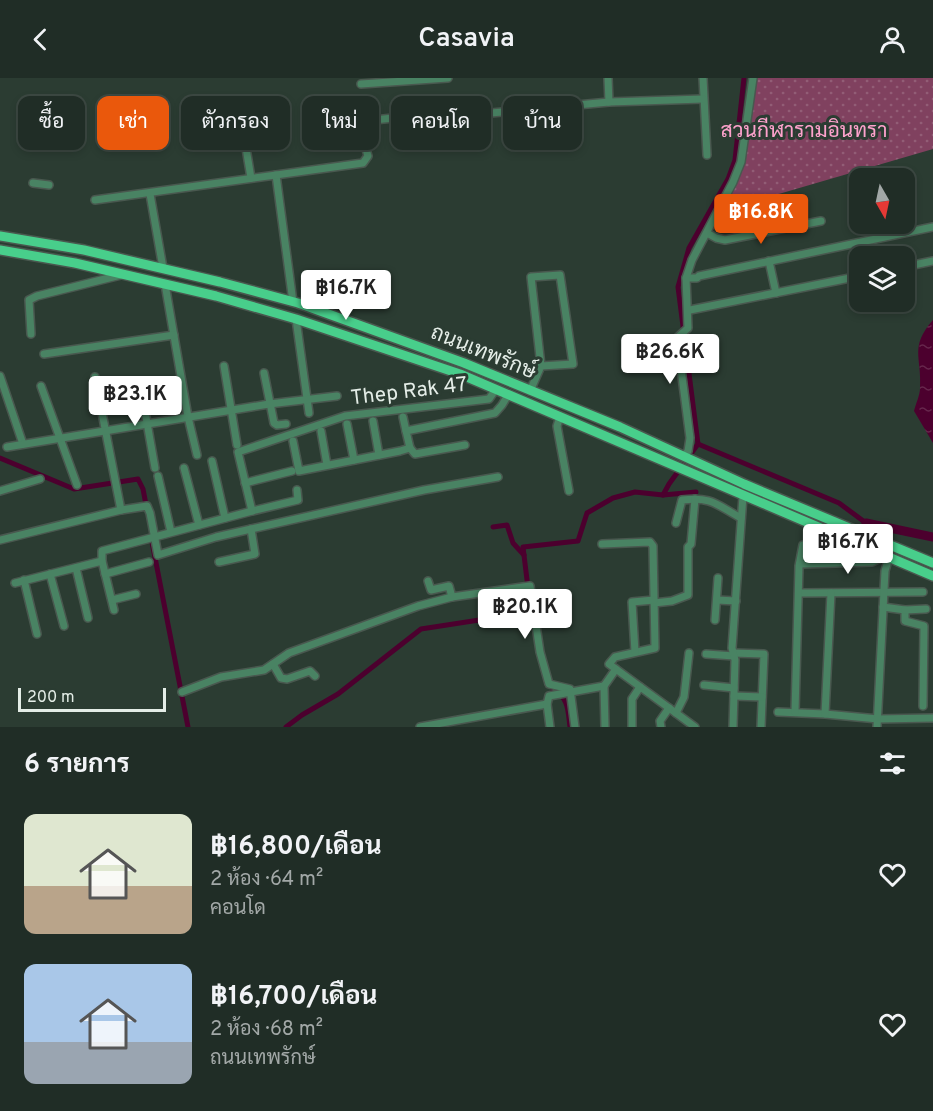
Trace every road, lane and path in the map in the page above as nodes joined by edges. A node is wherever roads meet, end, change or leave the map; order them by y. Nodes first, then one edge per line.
1 (448, 78) edge
2 (608, 78) edge
3 (703, 78) edge
4 (753, 78) edge
5 (361, 84) dead end
6 (703, 99) junction
7 (609, 102) junction
8 (246, 150) edge
9 (707, 155) dead end
10 (276, 175) junction
11 (251, 178) junction
12 (33, 183) dead end
13 (49, 185) dead end
14 (150, 194) junction
15 (95, 200) dead end
16 (820, 221) dead end
17 (933, 227) edge
18 (707, 233) junction
19 (0, 236) edge
20 (52, 245) junction
21 (77, 249) junction
22 (0, 250) edge
23 (50, 258) junction
24 (769, 261) junction
25 (933, 261) edge
26 (75, 263) junction
27 (915, 265) edge
28 (163, 268) junction
29 (124, 274) junction
30 (687, 274) junction
31 (849, 278) edge
32 (165, 284) junction
33 (776, 293) junction
34 (294, 302) junction
35 (690, 310) dead end
36 (296, 319) junction
37 (31, 334) dead end
38 (174, 335) junction
39 (45, 354) dead end
40 (224, 366) dead end
41 (541, 366) junction
42 (264, 374) dead end
43 (0, 376) edge
44 (95, 377) dead end
45 (140, 383) dead end
46 (41, 386) dead end
47 (496, 389) junction
48 (530, 391) junction
49 (508, 395) junction
50 (337, 396) dead end
51 (307, 400) junction
52 (269, 404) junction
53 (231, 411) junction
54 (309, 413) dead end
55 (188, 417) junction
56 (403, 417) dead end
57 (560, 417) junction
58 (373, 420) dead end
59 (147, 424) junction
60 (286, 424) dead end
61 (347, 424) dead end
62 (321, 427) junction
63 (105, 431) junction
64 (406, 431) junction
65 (62, 438) junction
66 (293, 441) dead end
67 (22, 444) junction
68 (465, 444) dead end
69 (237, 445) dead end
70 (7, 447) dead end
71 (410, 448) junction
72 (197, 455) dead end
73 (379, 455) junction
74 (688, 458) junction
75 (354, 460) junction
76 (212, 462) dead end
77 (327, 465) junction
78 (155, 468) dead end
79 (184, 468) dead end
80 (292, 471) dead end
81 (158, 476) dead end
82 (498, 477) dead end
83 (40, 479) dead end
84 (245, 483) junction
85 (78, 485) dead end
86 (297, 490) dead end
87 (0, 491) edge
88 (569, 491) dead end
89 (742, 496) junction
90 (696, 499) junction
91 (121, 510) junction
92 (252, 511) junction
93 (225, 518) junction
94 (741, 518) junction
95 (676, 523) dead end
96 (199, 525) junction
97 (251, 529) junction
98 (171, 532) junction
99 (152, 537) junction
100 (0, 540) edge
101 (602, 544) dead end
102 (803, 545) dead end
103 (887, 557) junction
104 (102, 561) junction
105 (149, 562) dead end
106 (219, 562) dead end
107 (933, 563) edge
108 (800, 564) junction
109 (76, 568) junction
110 (50, 574) junction
111 (105, 574) junction
112 (933, 576) edge
113 (718, 578) dead end
114 (24, 580) junction
115 (428, 581) dead end
116 (15, 583) dead end
117 (799, 592) junction
118 (923, 592) dead end
119 (831, 593) junction
120 (136, 594) dead end
121 (884, 594) junction
122 (452, 597) junction
123 (112, 600) junction
124 (717, 600) junction
125 (654, 601) junction
126 (736, 601) junction
127 (883, 607) junction
128 (926, 609) dead end
129 (114, 610) dead end
130 (905, 610) junction
131 (88, 618) dead end
132 (715, 620) dead end
133 (64, 626) dead end
134 (38, 634) dead end
135 (635, 652) junction
136 (689, 653) dead end
137 (706, 654) dead end
138 (733, 654) junction
139 (273, 664) junction
140 (616, 669) junction
141 (315, 676) dead end
142 (604, 686) junction
143 (704, 686) dead end
144 (640, 687) junction
145 (182, 692) dead end
146 (570, 692) junction
147 (734, 692) junction
148 (762, 697) junction
149 (547, 704) junction
150 (923, 706) dead end
151 (669, 708) junction
152 (778, 712) dead end
153 (795, 712) junction
154 (676, 713) junction
155 (825, 714) junction
156 (933, 718) edge
157 (878, 723) edge
158 (693, 726) edge
159 (420, 727) edge
160 (550, 727) edge
161 (575, 727) edge
162 (605, 727) edge
163 (632, 727) edge
164 (661, 727) edge
165 (732, 727) edge
166 (760, 727) edge

1 - 5 street
2 - 7 street
3 - 6 street
4 - 18 street
6 - 7 street
6 - 9 street
7 - 10 street
8 - 11 street
10 - 11 street
10 - 34 street
11 - 14 street
12 - 13 street
14 - 15 street
14 - 28 street
16 - 18 street
17 - 24 street
18 - 30 street
19 - 20 main road, ถนนเทพรักษ์
20 - 21 main road, ถนนเทพรักษ์
20 - 23 main road
21 - 26 main road
21 - 28 main road, ถนนเทพรักษ์
22 - 23 main road, ถนนเทพรักษ์
23 - 26 main road, ถนนเทพรักษ์
24 - 30 street
24 - 33 street
25 - 27 street
26 - 29 main road, ถนนเทพรักษ์
28 - 34 main road, ถนนเทพรักษ์
29 - 32 main road, ถนนเทพรักษ์
29 - 37 street
30 - 74 street
31 - 33 street
32 - 36 main road, ถนนเทพรักษ์
32 - 38 street
33 - 35 street
34 - 48 main road, ถนนเทพรักษ์
36 - 47 main road, ถนนเทพรักษ์
36 - 51 street
38 - 39 street
38 - 55 street
40 - 53 street
41 - 41 street
41 - 48 street
42 - 52 street
43 - 67 street
44 - 63 street
45 - 59 street
46 - 65 street
47 - 49 main road, ถนนเทพรักษ์
47 - 62 street, Thep Rak 47
48 - 74 main road, ถนนเทพรักษ์
49 - 57 main road, ถนนเทพรักษ์
49 - 64 street
50 - 51 street
51 - 52 street
51 - 54 street
52 - 53 street
52 - 60 street
53 - 55 street
53 - 69 street
55 - 59 street
55 - 72 street
56 - 64 street
57 - 88 street
57 - 89 main road, ถนนเทพรักษ์
58 - 73 street
59 - 63 street
59 - 78 street
61 - 75 street
62 - 77 street
62 - 84 street, Thep Rak 47
63 - 65 street
63 - 91 street
64 - 71 street
65 - 67 street
65 - 85 street
66 - 77 street
67 - 70 street
68 - 71 street
71 - 73 street
73 - 75 street
74 - 107 main road, ถนนเทพรักษ์
75 - 77 street
76 - 93 street
79 - 96 street
80 - 84 street
81 - 98 street
82 - 97 street
83 - 87 street
84 - 92 street
86 - 92 street
89 - 94 street
89 - 103 main road, ถนนเทพรักษ์
90 - 94 street
90 - 95 street
90 - 125 street
91 - 99 street
91 - 100 street
92 - 93 street
93 - 96 street
94 - 126 street
96 - 98 street
97 - 99 street
97 - 106 street
98 - 99 street
99 - 104 street
101 - 125 street
102 - 108 street
103 - 108 street
103 - 112 main road, ถนนเทพรักษ์
103 - 121 street
104 - 109 street
104 - 111 street
105 - 111 street
108 - 117 street
109 - 110 street
109 - 131 street
110 - 114 street
110 - 133 street
111 - 123 street
113 - 124 street
114 - 116 street
114 - 134 street
115 - 122 street
117 - 119 street
117 - 153 street
118 - 121 street
119 - 121 street
119 - 155 street
120 - 123 street
121 - 127 street
122 - 139 street
122 - 146 street
123 - 129 street
124 - 126 street
124 - 132 street
125 - 135 street
125 - 135 street
126 - 138 street
127 - 130 street
127 - 157 street
128 - 130 street
130 - 150 street
135 - 140 street
136 - 154 street
137 - 138 street
138 - 147 street
138 - 148 street
139 - 141 street
139 - 145 street
140 - 142 street
140 - 144 street
142 - 146 street
142 - 162 street
143 - 147 street
144 - 151 street
144 - 163 street
146 - 149 street
146 - 161 street
147 - 148 street
147 - 165 street
148 - 166 street
149 - 159 street
149 - 160 street
151 - 154 street
151 - 164 street
152 - 153 street
153 - 155 street
154 - 158 street
155 - 157 street
156 - 157 street

